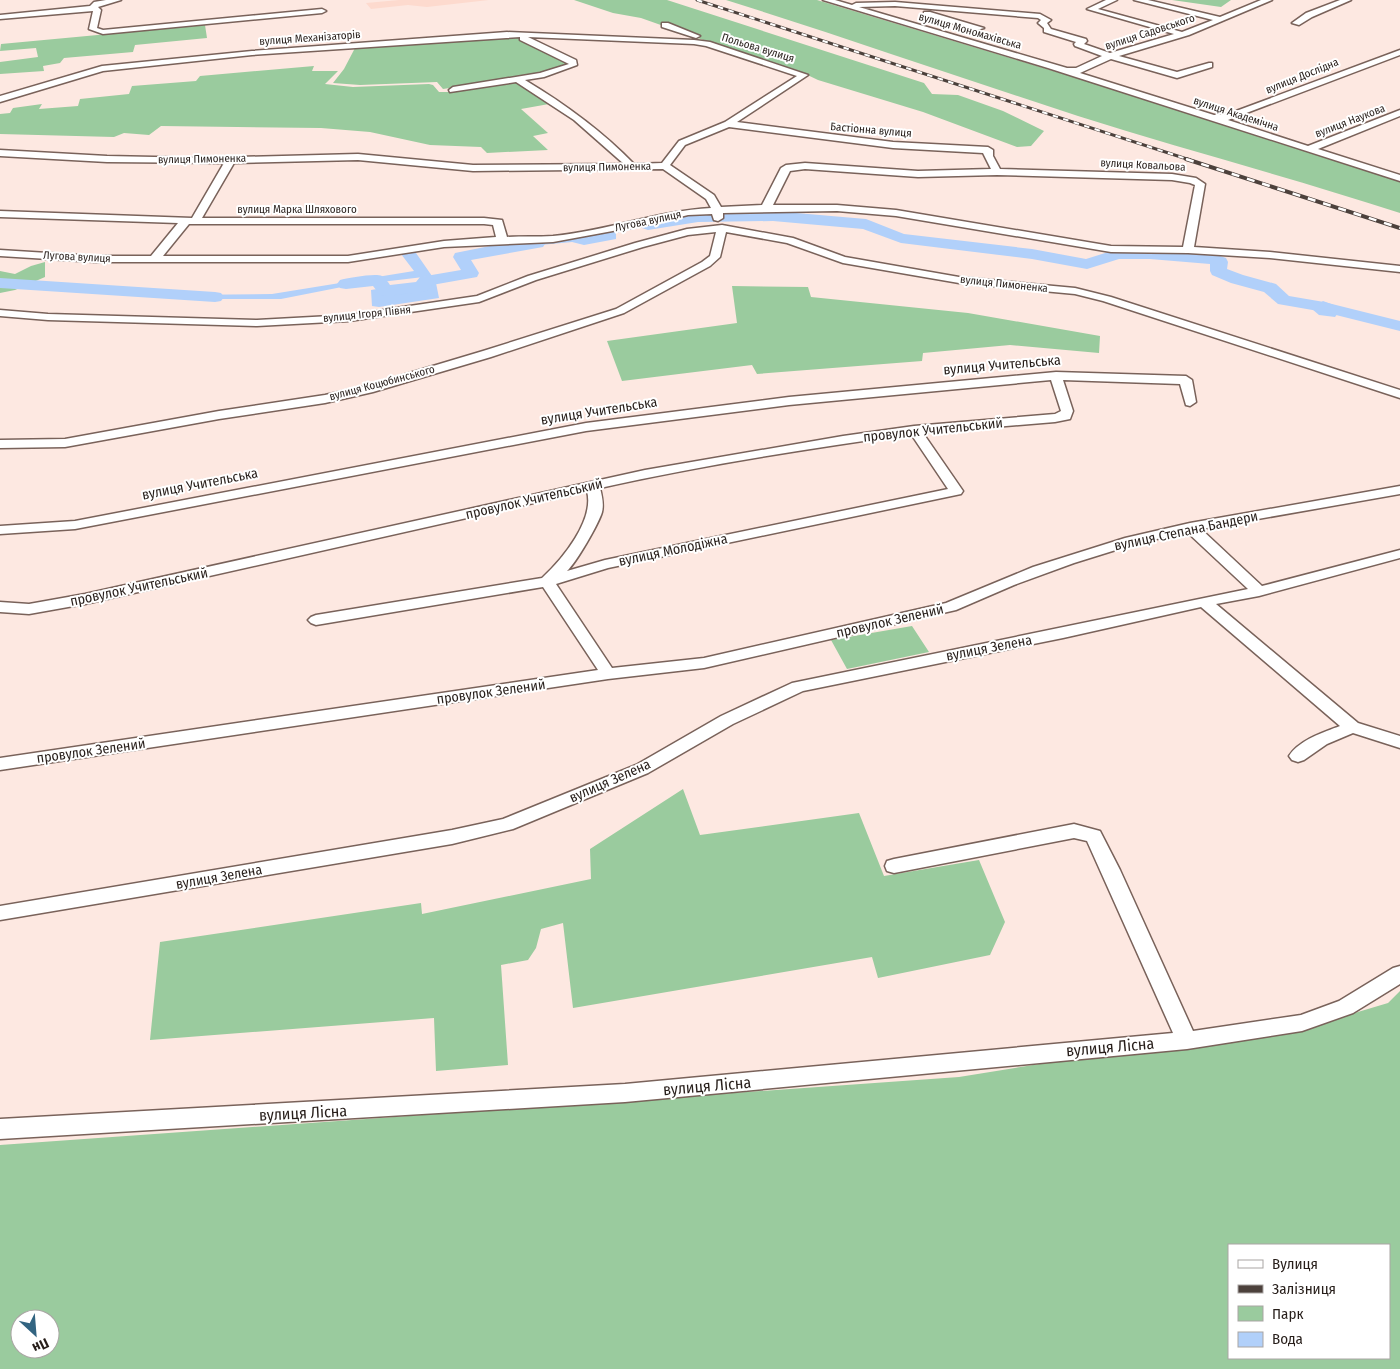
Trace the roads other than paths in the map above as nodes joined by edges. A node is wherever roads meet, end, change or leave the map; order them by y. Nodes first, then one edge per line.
1 (118, 0) edge
2 (827, 0) edge
3 (1113, 0) edge
4 (1138, 0) edge
5 (1268, 0) edge
6 (1347, 0) edge
7 (95, 4) edge
8 (891, 4) junction
9 (844, 5) junction
10 (322, 11) dead end
11 (0, 16) edge
12 (1220, 19) junction
13 (1296, 24) dead end
14 (665, 25) dead end
15 (980, 28) dead end
16 (517, 34) junction
17 (1182, 34) junction
18 (536, 36) junction
19 (626, 39) joint
20 (527, 40) junction
21 (707, 44) junction
22 (1400, 50) edge
23 (1110, 56) junction
24 (1209, 65) dead end
25 (1066, 72) joint
26 (1081, 73) junction
27 (517, 79) junction
28 (478, 85) dead end
29 (0, 98) edge
30 (1400, 113) edge
31 (1225, 120) junction
32 (728, 124) junction
33 (1308, 149) junction
34 (0, 153) edge
35 (231, 160) junction
36 (632, 166) junction
37 (665, 166) junction
38 (997, 172) junction
39 (1400, 178) edge
40 (766, 208) junction
41 (0, 214) edge
42 (719, 218) junction
43 (191, 221) junction
44 (579, 234) joint
45 (502, 240) junction
46 (1188, 250) junction
47 (0, 253) edge
48 (155, 258) junction
49 (1400, 269) edge
50 (0, 313) edge
51 (1056, 376) junction
52 (1400, 394) edge
53 (1190, 402) dead end
54 (914, 430) junction
55 (0, 444) edge
56 (592, 486) junction
57 (1400, 490) edge
58 (1190, 527) junction
59 (0, 530) edge
60 (576, 548) junction
61 (1400, 554) edge
62 (605, 564) junction
63 (547, 582) junction
64 (1259, 590) junction
65 (977, 595) joint
66 (1205, 602) junction
67 (4, 607) edge
68 (316, 620) dead end
69 (608, 674) junction
70 (1352, 727) junction
71 (1400, 742) edge
72 (1298, 756) dead end
73 (0, 764) edge
74 (894, 866) dead end
75 (0, 913) edge
76 (1400, 974) edge
77 (1187, 1040) junction
78 (0, 1129) edge

1 - 7 street
2 - 9 street, вулиця Мономахівська
3 - 17 street
4 - 12 street
5 - 12 street, вулиця Садовського
6 - 13 street
7 - 10 street
7 - 11 street
8 - 9 street
8 - 15 street
8 - 23 street
9 - 25 street, вулиця Мономахівська
12 - 17 street, вулиця Садовського
14 - 21 street
16 - 18 street, вулиця Механізаторів
16 - 20 street
16 - 29 street, вулиця Механізаторів
17 - 23 street, вулиця Садовського
18 - 19 street, вулиця Механізаторів
18 - 20 street
19 - 21 street, Польова вулиця
20 - 27 street
21 - 32 street, Польова вулиця
22 - 31 street, вулиця Дослідна
23 - 24 street
23 - 26 street, вулиця Садовського
25 - 26 street, вулиця Академічна
26 - 31 street, вулиця Академічна
27 - 28 street
27 - 36 street
30 - 33 street, вулиця Наукова
31 - 33 street, вулиця Академічна
32 - 37 street, Польова вулиця
32 - 38 street, Бастіонна вулиця
33 - 39 street, вулиця Академічна
34 - 35 street, вулиця Пимоненка
35 - 36 street, вулиця Пимоненка
35 - 43 street
36 - 37 street, вулиця Пимоненка
37 - 42 street, вулиця Пимоненка
38 - 40 street, вулиця Ковальова
38 - 46 street, вулиця Ковальова
40 - 42 street
40 - 46 street
41 - 43 street, вулиця Марка Шляхового
42 - 44 street, Лугова вулиця
42 - 50 street, вулиця Ігоря Півня
42 - 52 street, вулиця Пимоненка
42 - 55 street, вулиця Коцюбинського
43 - 45 street, вулиця Марка Шляхового
43 - 48 street
44 - 45 street
45 - 48 street
46 - 49 street
47 - 48 street, Лугова вулиця
51 - 53 street, вулиця Учительська
51 - 54 street, провулок Учительський
51 - 59 street, вулиця Учительська
54 - 56 street, провулок Учительський
54 - 62 street, вулиця Молодіжна
56 - 60 street
56 - 67 street, провулок Учительський
57 - 58 street, вулиця Степана Бандери
58 - 64 street
58 - 65 street, вулиця Степана Бандери
60 - 62 street
60 - 63 street
61 - 64 street, вулиця Зелена
62 - 63 street, вулиця Молодіжна
63 - 68 street, вулиця Молодіжна
63 - 69 street
64 - 66 street, вулиця Зелена
65 - 69 street, провулок Зелений
66 - 70 street
66 - 75 street, вулиця Зелена
69 - 73 street, провулок Зелений
70 - 71 street
70 - 72 street
74 - 77 street
76 - 77 street, вулиця Лісна
77 - 78 street, вулиця Лісна

